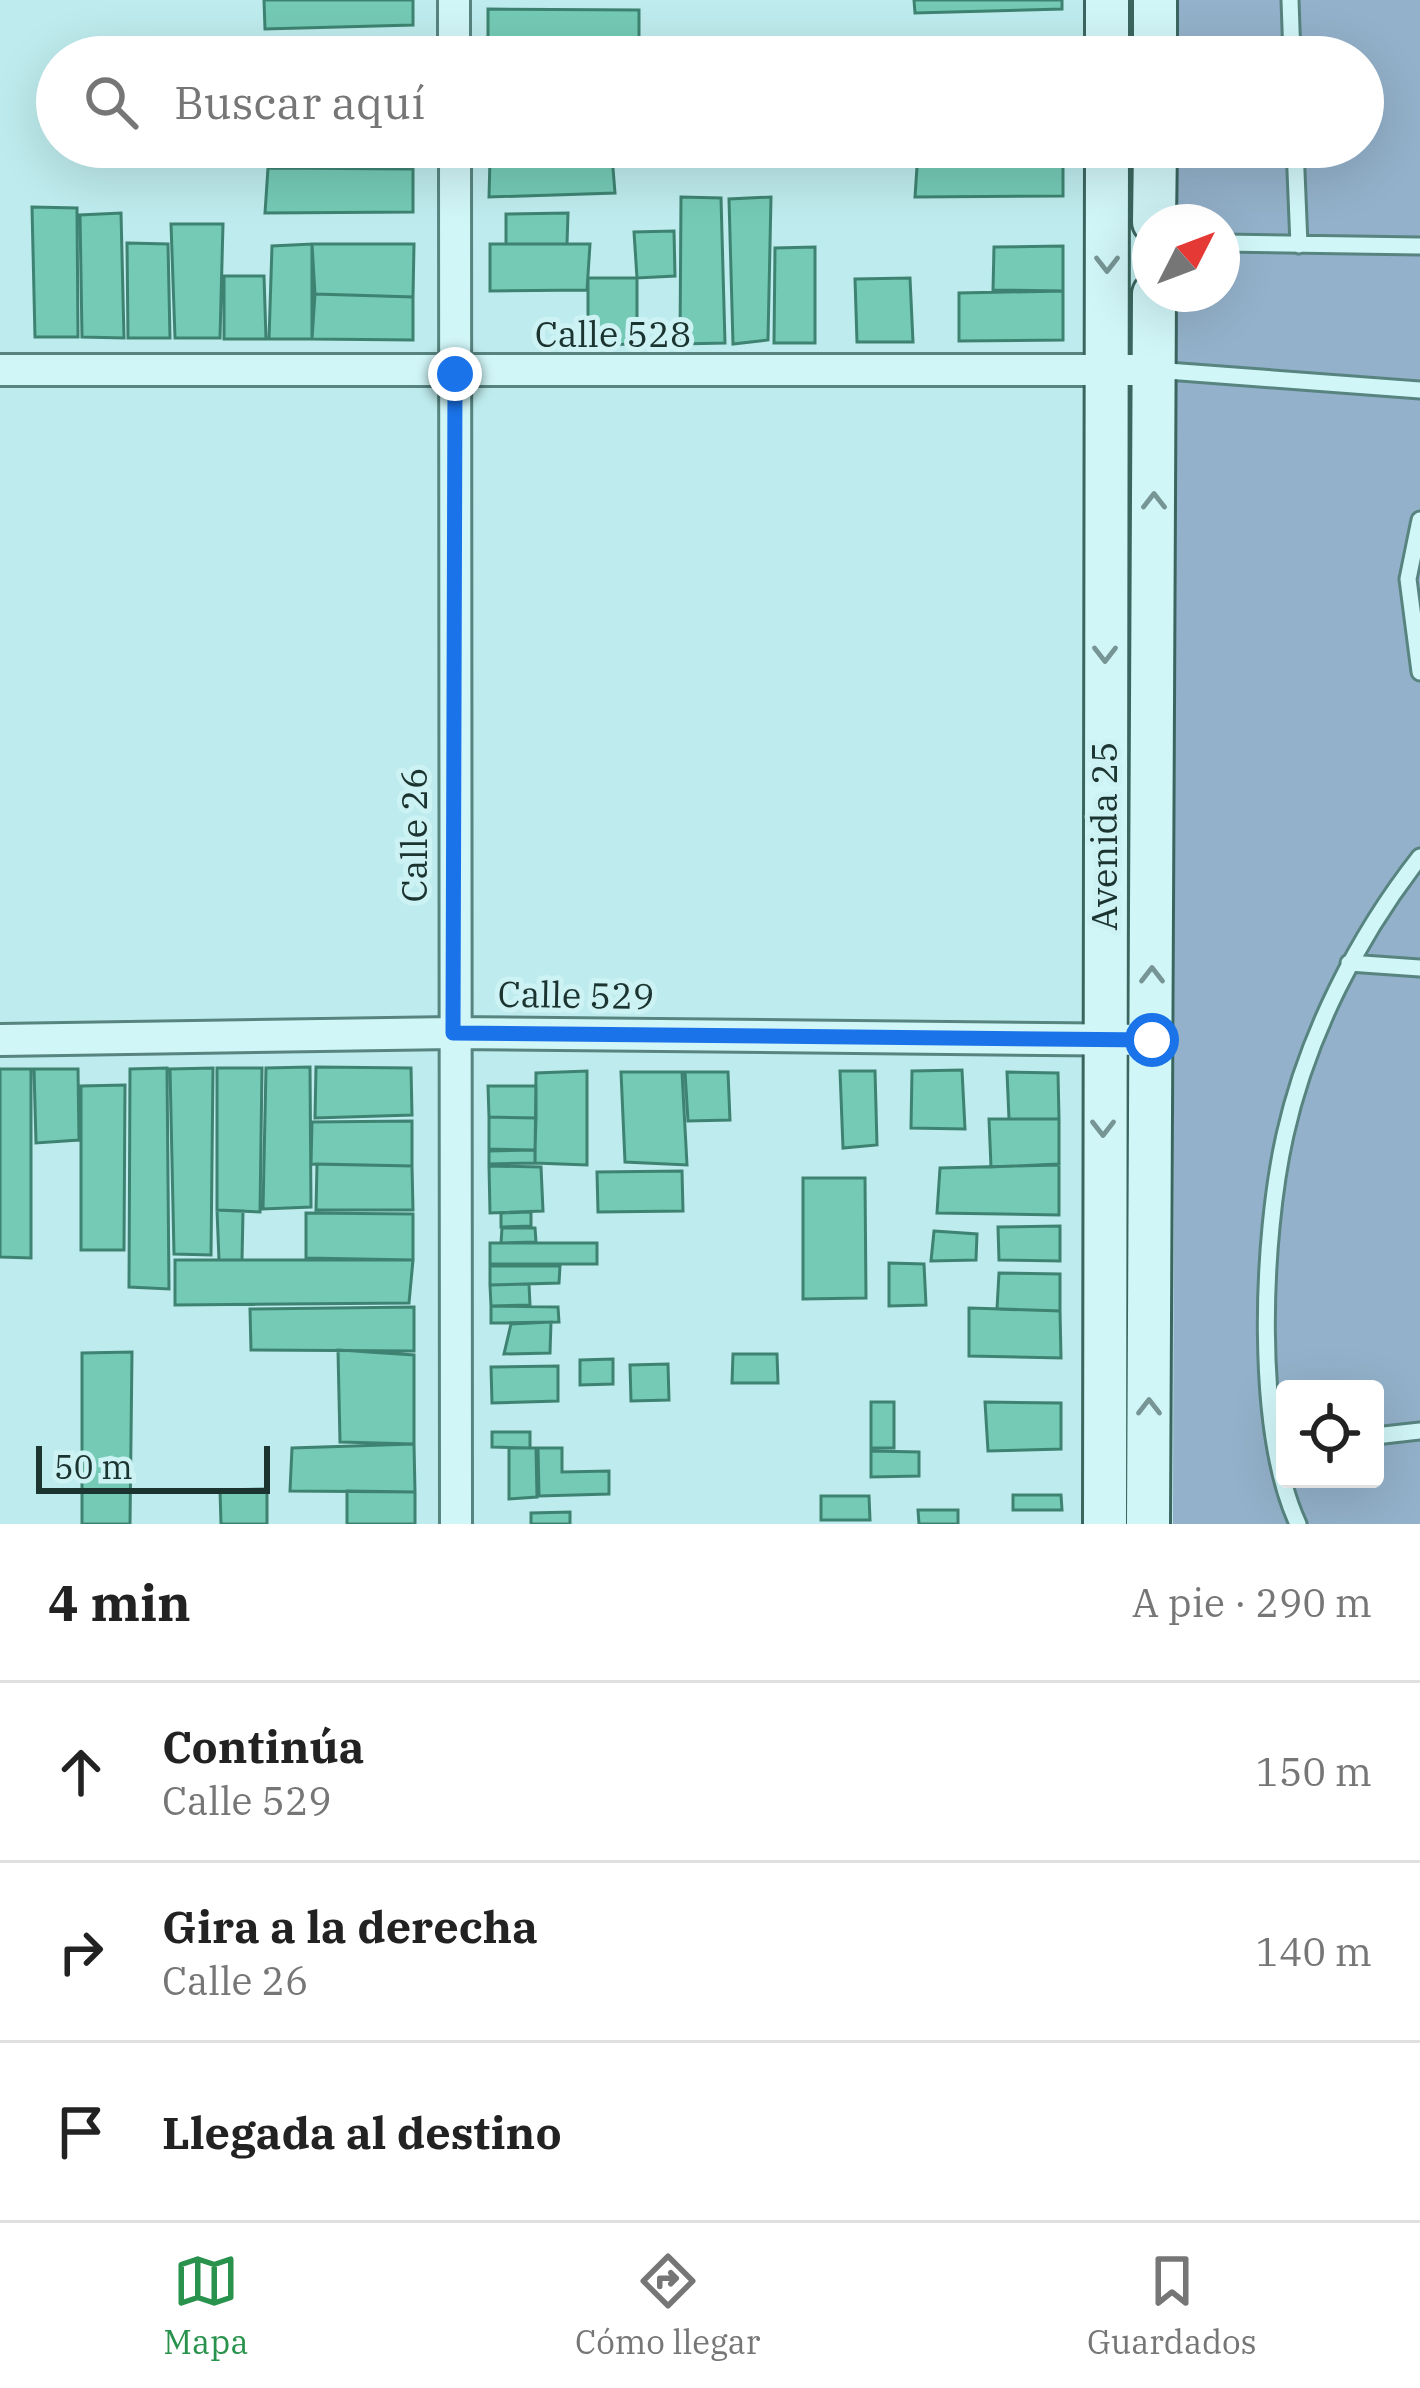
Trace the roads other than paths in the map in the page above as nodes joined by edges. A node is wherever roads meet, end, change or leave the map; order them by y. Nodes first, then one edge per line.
1 (454, 0) edge
2 (1107, 0) edge
3 (1155, 0) edge
4 (1290, 0) edge
5 (454, 36) edge
6 (1107, 36) edge
7 (1155, 36) edge
8 (1291, 36) edge
9 (454, 168) edge
10 (1107, 168) edge
11 (1155, 168) edge
12 (1296, 168) edge
13 (1154, 204) edge
14 (1240, 243) edge
15 (1299, 245) junction
16 (1420, 246) edge
17 (1154, 312) edge
18 (0, 370) edge
19 (1107, 370) junction
20 (1154, 370) junction
21 (455, 374) junction
22 (1420, 390) edge
23 (1420, 520) edge
24 (1420, 672) edge
25 (1420, 857) edge
26 (1349, 963) junction
27 (1420, 968) edge
28 (453, 1033) junction
29 (1102, 1039) junction
30 (0, 1040) edge
31 (1152, 1040) junction
32 (1276, 1418) edge
33 (1420, 1431) edge
34 (1384, 1435) edge
35 (1286, 1488) edge
36 (1288, 1502) junction
37 (456, 1524) edge
38 (1105, 1524) edge
39 (1148, 1524) edge
40 (1284, 1524) edge
41 (1298, 1524) edge

1 - 5 street
2 - 6 main road
3 - 7 main road
4 - 8 lane
9 - 21 street, Calle 26
10 -> 19 main road, Avenida 25
11 - 13 main road
12 - 15 lane
14 - 15 lane
15 - 16 lane
17 - 20 main road, Avenida 25
18 - 21 street, Calle 528
19 - 20 street, Calle 528
19 - 21 street, Calle 528
19 -> 29 main road, Avenida 25
20 - 22 lane
31 -> 20 main road, Avenida 25
21 - 28 street, Calle 26
23 - 24 lane
25 - 26 lane
26 - 27 lane
26 - 32 lane
28 - 29 street, Calle 529
28 - 30 street, Calle 529
28 - 37 street, Calle 26
29 - 31 street, Calle 529
29 -> 38 main road, Avenida 25
39 -> 31 main road, Avenida 25
33 - 34 lane
35 - 36 lane
36 - 40 lane
36 - 41 lane

